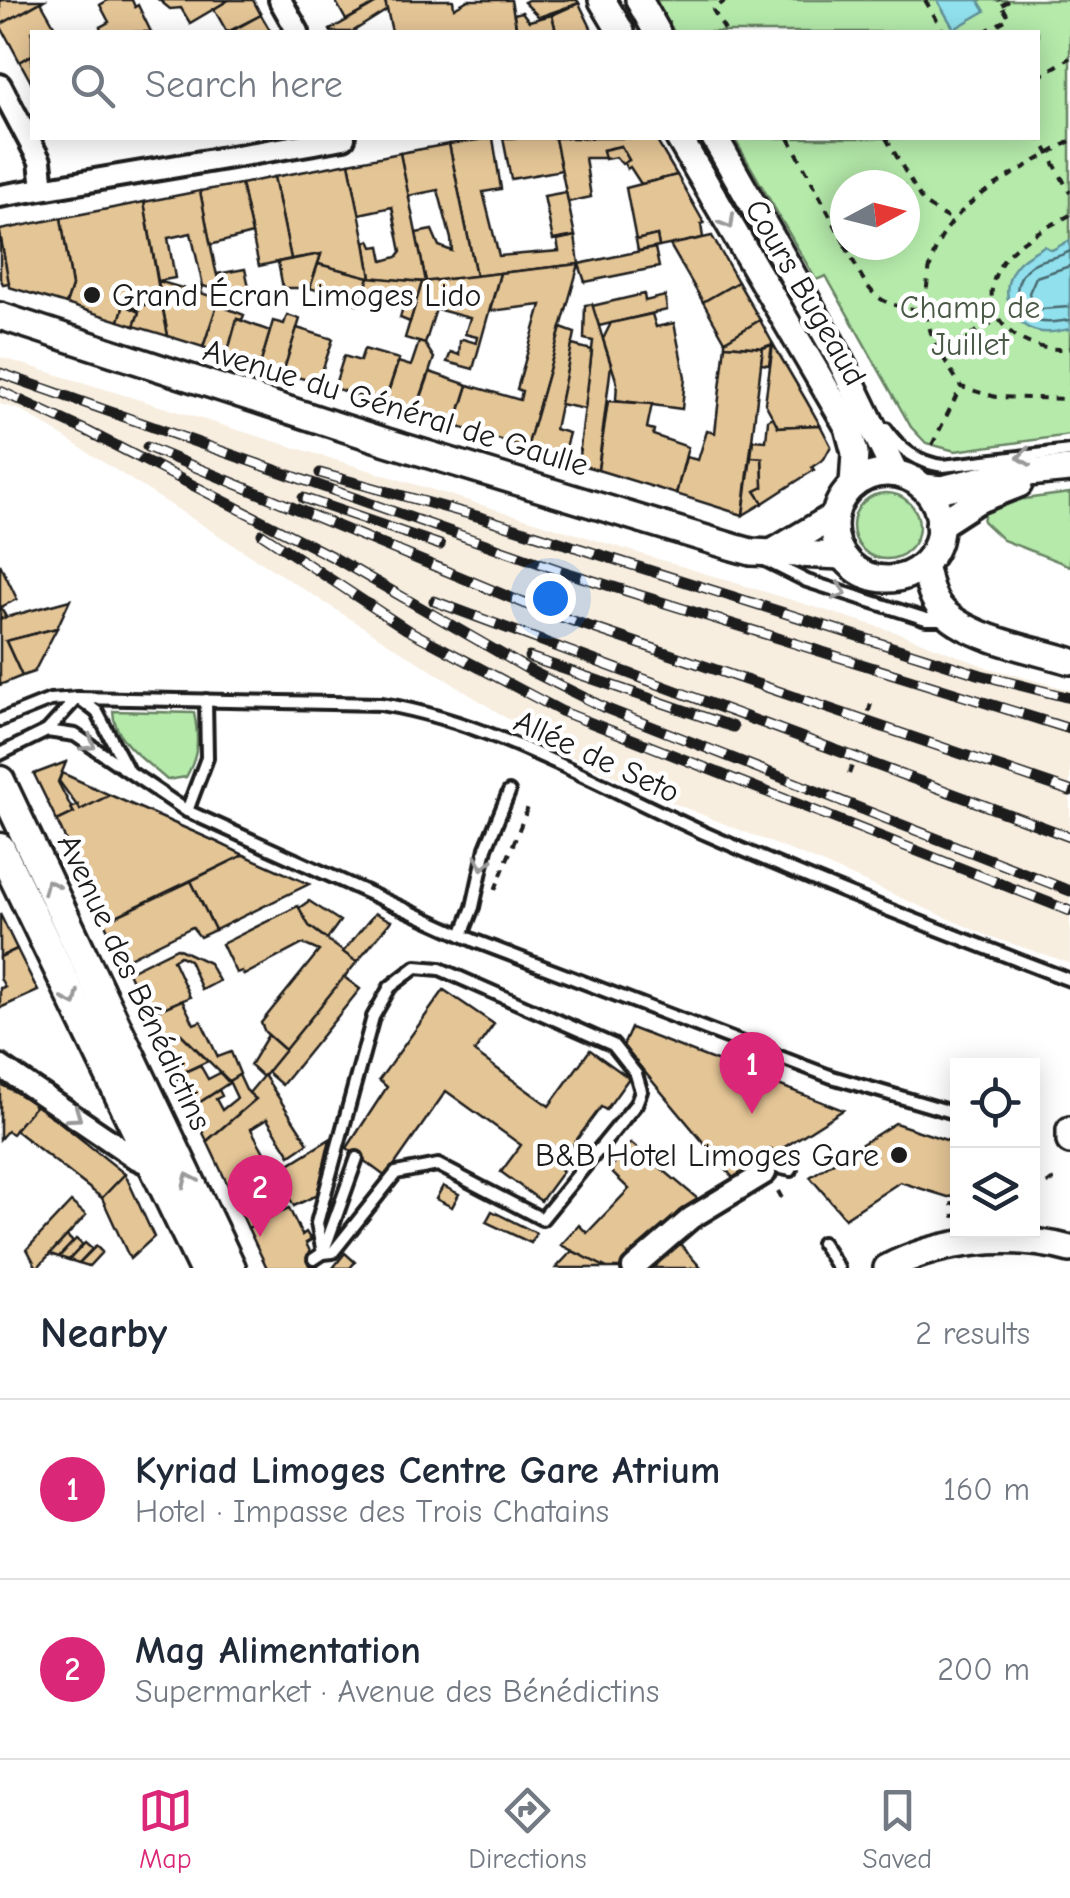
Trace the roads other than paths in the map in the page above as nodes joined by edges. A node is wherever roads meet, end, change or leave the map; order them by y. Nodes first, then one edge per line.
1 (280, 0) edge
2 (602, 0) edge
3 (639, 0) edge
4 (297, 30) edge
5 (620, 30) edge
6 (656, 30) edge
7 (0, 84) edge
8 (332, 140) edge
9 (681, 140) edge
10 (717, 140) edge
11 (44, 188) junction
12 (0, 196) edge
13 (0, 316) edge
14 (839, 356) junction
15 (1065, 464) edge
16 (895, 473) junction
17 (853, 484) junction
18 (923, 486) junction
19 (834, 516) junction
20 (940, 525) junction
21 (763, 552) junction
22 (842, 556) junction
23 (924, 564) junction
24 (890, 580) junction
25 (934, 600) junction
26 (952, 620) junction
27 (1070, 661) edge
28 (78, 698) junction
29 (206, 700) junction
30 (0, 720) edge
31 (47, 731) junction
32 (0, 754) edge
33 (126, 768) junction
34 (0, 782) edge
35 (509, 792) dead end
36 (187, 810) junction
37 (0, 848) edge
38 (462, 935) junction
39 (1070, 980) edge
40 (0, 1066) edge
41 (950, 1112) edge
42 (1070, 1130) edge
43 (1070, 1142) edge
44 (356, 1158) dead end
45 (151, 1165) junction
46 (791, 1170) dead end
47 (770, 1172) joint
48 (822, 1243) dead end
49 (1070, 1249) edge
50 (318, 1256) junction
51 (203, 1268) edge
52 (230, 1268) edge
53 (632, 1268) edge
54 (838, 1268) edge
55 (887, 1268) edge

1 - 4 street
2 - 5 street
3 - 6 street
7 - 11 street
8 - 11 street
9 -> 17 street, Cours Bugeaud
10 - 14 street, Cours Bugeaud
11 - 12 street
13 - 21 street, Avenue du Général de Gaulle
15 -> 14 lane
14 - 16 street, Cours Bugeaud
15 - 18 street
15 - 20 street
16 - 17 street
16 - 18 street
17 - 19 street
18 - 20 street
19 - 21 street
19 - 22 street
20 - 23 street
21 - 22 street, Avenue du Général de Gaulle
21 -> 26 lane
22 - 24 street
23 - 24 street
23 - 25 street
24 - 25 street
25 - 26 street
26 - 27 street
28 - 29 lane, Allée de Seto
28 - 30 lane, Allée de Seto
28 - 31 lane
28 - 33 lane
29 - 36 lane
29 - 39 lane, Allée de Seto
31 - 32 lane
31 -> 33 lane
33 - 36 lane
52 -> 34 main road, Avenue des Bénédictins
35 -> 38 lane
36 - 38 lane
37 -> 45 main road, Avenue des Bénédictins
38 - 41 lane
40 -> 45 street
42 - 43 street
44 - 50 lane
45 - 51 main road, Avenue des Bénédictins
46 - 47 lane
47 - 53 street
48 - 54 lane
49 - 55 street
50 - 50 lane

